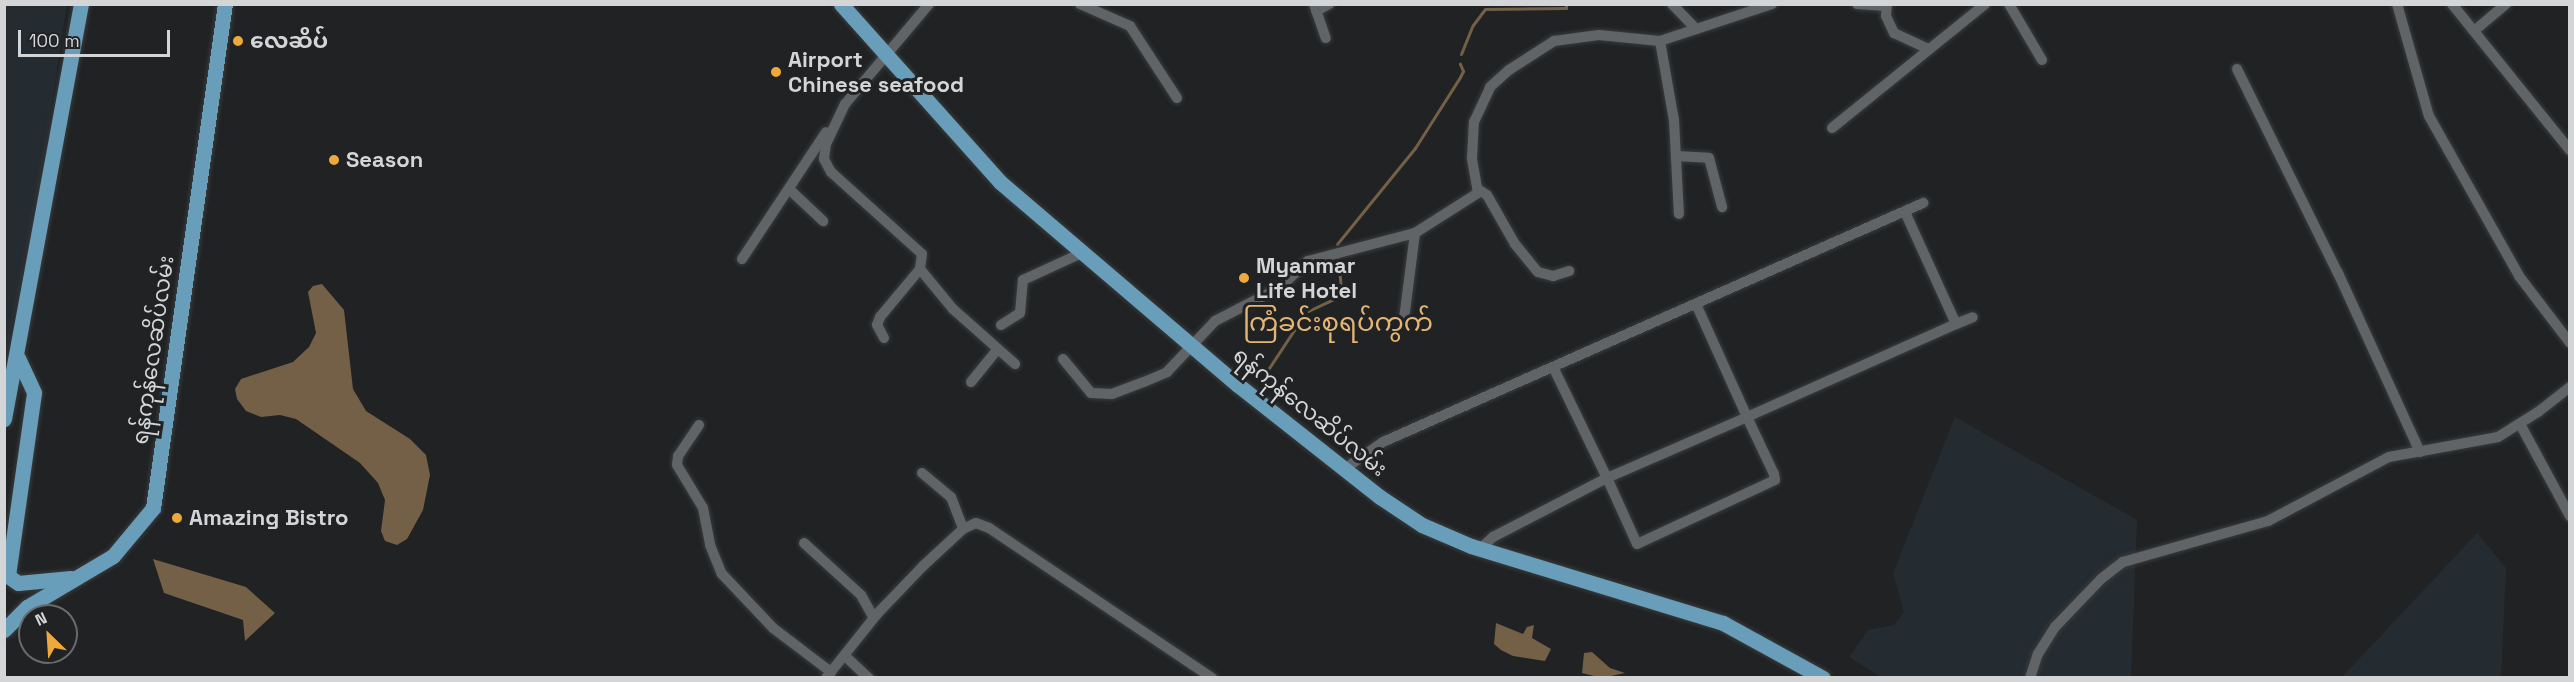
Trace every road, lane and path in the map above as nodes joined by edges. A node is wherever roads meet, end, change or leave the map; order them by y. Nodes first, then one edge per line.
1 (81, 4) edge
2 (225, 4) edge
3 (841, 4) edge
4 (929, 4) edge
5 (1080, 4) edge
6 (1329, 4) edge
7 (1672, 4) edge
8 (1772, 4) edge
9 (1857, 4) edge
10 (1985, 4) edge
11 (2009, 4) edge
12 (2397, 4) edge
13 (2452, 4) edge
14 (2506, 4) edge
15 (1886, 5) edge
16 (1315, 8) edge
17 (1696, 29) junction
18 (2474, 31) junction
19 (1326, 38) dead end
20 (1660, 41) junction
21 (1928, 49) junction
22 (885, 57) junction
23 (2042, 60) dead end
24 (2237, 69) dead end
25 (1177, 98) dead end
26 (838, 118) junction
27 (1832, 128) dead end
28 (2570, 150) edge
29 (1676, 156) junction
30 (789, 189) junction
31 (1479, 190) junction
32 (1923, 203) dead end
33 (1722, 207) dead end
34 (1905, 212) junction
35 (1679, 214) dead end
36 (823, 221) dead end
37 (1415, 232) junction
38 (1084, 252) junction
39 (742, 259) dead end
40 (920, 269) junction
41 (1569, 271) dead end
42 (1696, 304) junction
43 (1973, 316) dead end
44 (1404, 319) dead end
45 (1956, 324) junction
46 (1001, 325) dead end
47 (884, 338) dead end
48 (2570, 343) edge
49 (1191, 344) junction
50 (997, 350) junction
51 (18, 358) junction
52 (1063, 360) dead end
53 (1015, 364) dead end
54 (1553, 367) junction
55 (971, 382) dead end
56 (2570, 387) edge
57 (1747, 417) junction
58 (4, 419) edge
59 (2520, 424) junction
60 (699, 425) dead end
61 (2420, 452) junction
62 (1343, 470) junction
63 (922, 473) dead end
64 (1607, 478) junction
65 (2570, 516) edge
66 (963, 529) junction
67 (804, 543) dead end
68 (1480, 549) junction
69 (84, 575) junction
70 (874, 618) junction
71 (4, 630) edge
72 (845, 656) junction
73 (829, 675) edge
74 (869, 678) edge
75 (1212, 678) edge
76 (1823, 678) edge
77 (2030, 678) edge

1 - 51 main road
2 - 69 main road, ရန်ကုန်လေဆိပ်လမ်း
3 - 22 main road, ရန်ကုန်လေဆိပ်လမ်း
4 - 22 street
5 - 25 street
6 - 16 street
7 - 17 street
8 - 17 street
9 - 15 street
10 - 21 street
11 - 23 street
12 - 48 street
13 - 18 street
14 - 18 street
15 - 21 street
16 - 19 street
17 - 20 street
18 - 28 street
20 - 29 street
20 - 31 street
21 - 27 street
22 - 26 street
22 - 38 main road, ရန်ကုန်လေဆိပ်လမ်း
24 - 61 street
26 - 30 street
26 - 40 street
29 - 33 street
29 - 35 street
30 - 36 street
30 - 39 street
31 - 37 street
31 - 41 street
32 - 34 street
34 - 42 street
34 - 45 street
37 - 44 street
37 - 49 street
38 - 46 street
38 - 49 main road, ရန်ကုန်လေဆိပ်လမ်း
40 - 47 street
40 - 50 street
42 - 54 street
42 - 57 street
43 - 45 street
45 - 57 street
49 - 52 street
49 - 62 main road, ရန်ကုန်လေဆိပ်လမ်း
50 - 53 street
50 - 55 street
51 - 58 main road
51 - 69 main road
54 - 62 street
54 - 64 street
56 - 59 street
57 - 64 street
57 - 64 street
59 - 61 street
59 - 65 street
60 - 73 street
61 - 77 street
62 - 68 main road, ရန်ကုန်လေဆိပ်လမ်း
63 - 66 street
64 - 68 street
66 - 70 street
66 - 75 street
67 - 70 street
68 - 76 main road, ရန်ကုန်လေဆိပ်လမ်း
69 - 71 main road, ရန်ကုန်လေဆိပ်လမ်း
70 - 72 street
72 - 73 street
72 - 74 street

